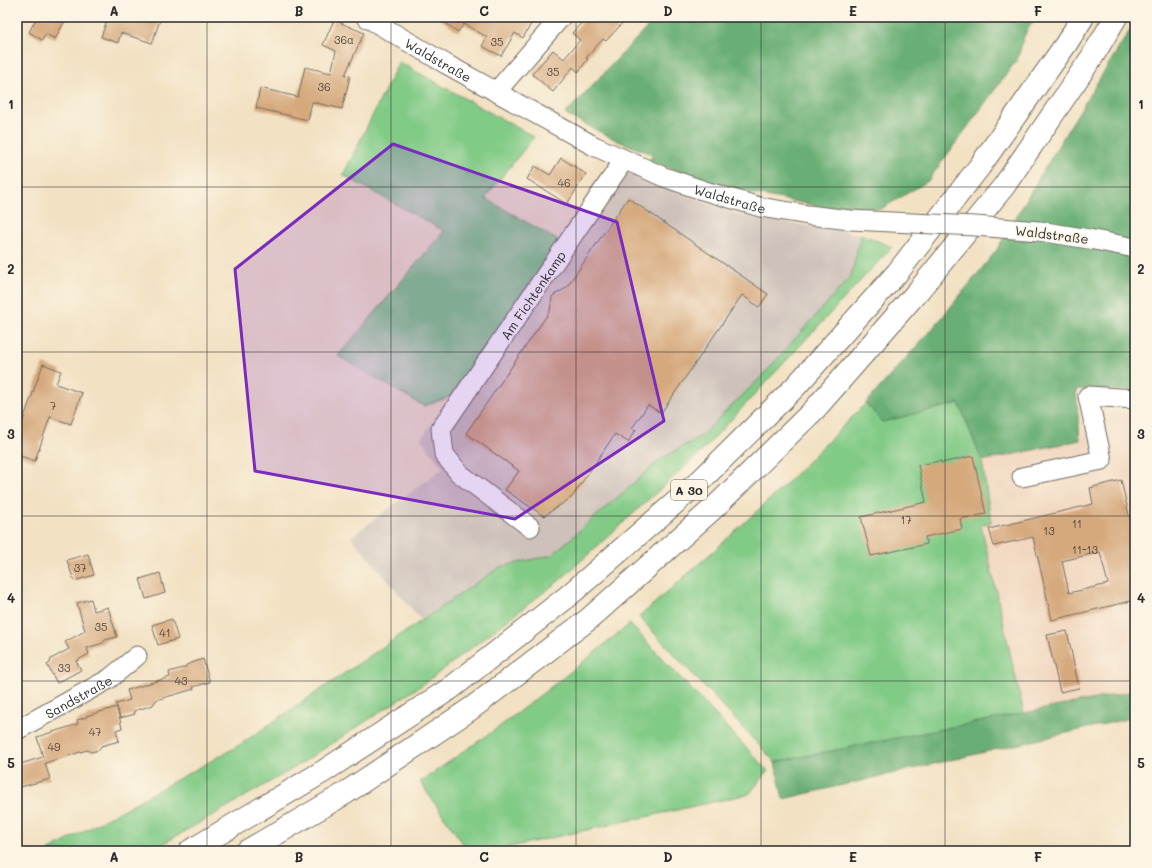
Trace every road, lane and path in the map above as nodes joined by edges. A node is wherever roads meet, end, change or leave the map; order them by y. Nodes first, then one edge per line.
1 (366, 17) edge
2 (561, 17) edge
3 (1083, 17) edge
4 (1116, 17) edge
5 (496, 92) junction
6 (624, 160) junction
7 (1135, 248) edge
8 (1135, 399) edge
9 (1022, 477) dead end
10 (530, 527) dead end
11 (137, 656) dead end
12 (17, 730) edge
13 (190, 851) edge
14 (247, 851) edge

1 - 5 street, Waldstraße
2 - 5 street
3 - 13 highway, A 30
4 - 14 highway, A 30
5 - 6 street, Waldstraße
6 - 7 street, Waldstraße, bridge
6 - 10 street, Am Fichtenkamp
8 - 9 street
11 - 12 street, Sandstraße

